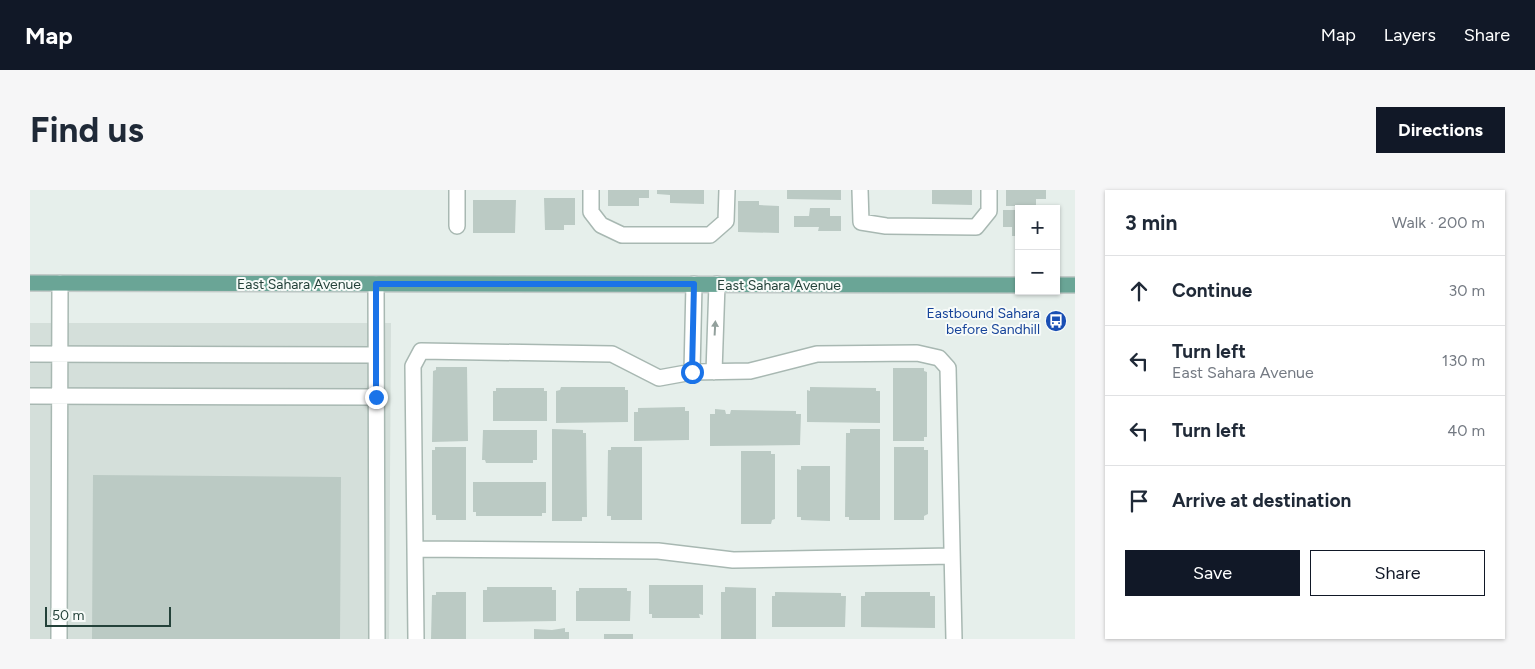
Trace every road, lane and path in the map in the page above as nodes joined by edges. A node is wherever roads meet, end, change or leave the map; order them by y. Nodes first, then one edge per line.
1 (457, 190) edge
2 (591, 190) edge
3 (727, 190) edge
4 (860, 190) edge
5 (989, 190) edge
6 (457, 226) dead end
7 (30, 283) edge
8 (60, 283) junction
9 (376, 284) junction
10 (694, 284) junction
11 (717, 284) junction
12 (1015, 285) edge
13 (1060, 285) edge
14 (1075, 285) edge
15 (30, 354) edge
16 (60, 354) junction
17 (376, 354) junction
18 (692, 372) junction
19 (714, 372) junction
20 (30, 396) edge
21 (60, 396) junction
22 (376, 397) junction
23 (415, 549) junction
24 (952, 556) junction
25 (59, 639) edge
26 (377, 639) edge
27 (416, 639) edge
28 (954, 639) edge

1 - 6 street
2 - 3 street
4 - 5 street
7 - 8 main road, East Sahara Avenue
8 - 9 main road, East Sahara Avenue
8 - 16 street
9 - 10 main road, East Sahara Avenue
9 - 17 street
10 - 11 main road, East Sahara Avenue
10 - 18 street
11 - 12 main road, East Sahara Avenue
19 -> 11 street
13 - 14 main road
15 - 16 street
16 - 17 street
16 - 21 street
17 - 22 street
18 - 19 street
18 - 23 street
19 - 24 street
20 - 21 street
21 - 22 street
21 - 25 street
22 - 26 street
23 - 24 street
23 - 27 street
24 - 28 street

